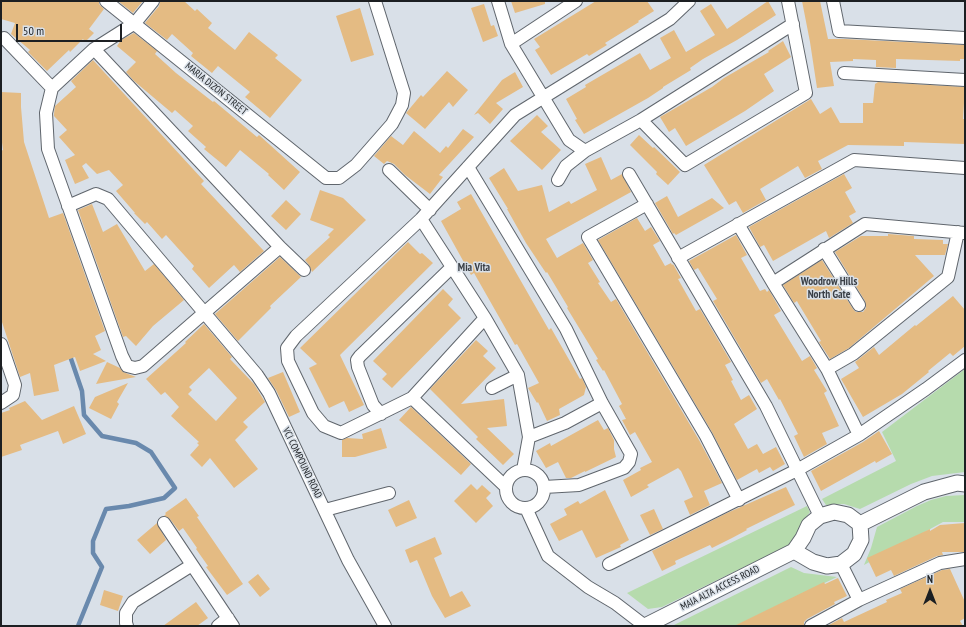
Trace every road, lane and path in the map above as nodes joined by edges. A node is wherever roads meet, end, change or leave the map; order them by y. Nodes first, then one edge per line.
1 (106, 1) edge
2 (153, 1) edge
3 (375, 1) edge
4 (498, 1) edge
5 (689, 1) edge
6 (788, 1) edge
7 (833, 1) edge
8 (570, 3) edge
9 (135, 23) junction
10 (794, 24) junction
11 (4, 38) dead end
12 (965, 38) edge
13 (511, 44) junction
14 (94, 49) junction
15 (844, 73) dead end
16 (965, 80) edge
17 (52, 88) junction
18 (543, 97) junction
19 (641, 120) junction
20 (585, 151) junction
21 (468, 167) junction
22 (965, 168) edge
23 (389, 170) dead end
24 (629, 174) dead end
25 (558, 180) dead end
26 (647, 204) junction
27 (68, 206) junction
28 (425, 214) junction
29 (738, 224) junction
30 (962, 232) edge
31 (280, 247) junction
32 (824, 250) junction
33 (678, 258) junction
34 (452, 267) junction
35 (304, 270) dead end
36 (773, 283) junction
37 (859, 305) dead end
38 (203, 312) junction
39 (484, 318) junction
40 (1, 344) edge
41 (965, 360) edge
42 (827, 369) junction
43 (518, 375) junction
44 (492, 388) dead end
45 (412, 398) junction
46 (602, 403) junction
47 (1, 404) edge
48 (381, 414) junction
49 (859, 435) junction
50 (529, 437) junction
51 (523, 470) junction
52 (797, 470) junction
53 (965, 484) edge
54 (506, 487) junction
55 (544, 487) junction
56 (389, 493) dead end
57 (739, 500) junction
58 (526, 508) junction
59 (325, 510) junction
60 (820, 516) junction
61 (164, 523) dead end
62 (860, 524) junction
63 (794, 551) junction
64 (965, 559) edge
65 (609, 564) dead end
66 (192, 565) junction
67 (844, 570) junction
68 (859, 600) junction
69 (231, 622) edge
70 (127, 626) edge
71 (218, 626) edge
72 (385, 626) edge
73 (645, 626) edge
74 (811, 626) edge

1 - 9 street, MARIA DIZON STREET
2 - 9 street
3 - 9 street, MARIA DIZON STREET
4 - 13 street
5 - 18 street
6 - 10 street
7 - 12 street
8 - 13 street
9 - 14 street
10 - 19 street
10 - 19 street
11 - 17 street
13 - 18 street
14 - 17 street
14 - 31 street
15 - 16 street
17 - 27 street
18 - 20 street
18 - 21 street
19 - 20 street
20 - 25 street
21 - 28 street
21 - 46 street
22 - 29 street
23 - 28 street
24 - 26 street
26 - 33 street
26 - 57 street
27 - 38 street, VCI COMPOUND ROAD
27 - 38 street
28 - 34 street
28 - 48 street
29 - 33 street
29 - 36 street
30 - 32 street
30 - 42 street
31 - 35 street
31 - 38 street
32 - 36 street
32 - 37 street
33 - 52 street
34 - 39 street
34 - 48 street
36 - 42 street
38 - 59 street, VCI COMPOUND ROAD
39 - 43 street
39 - 45 street
40 - 47 street
41 - 49 street
42 - 49 street
43 - 44 street
43 - 50 street
45 - 48 street
45 - 54 street
46 - 50 street
46 - 55 street
49 - 52 street
50 - 51 street
51 - 54 street
51 - 55 street
52 - 57 street
52 - 60 street
53 - 62 street
54 - 58 street
55 - 58 street
56 - 59 street
57 - 65 street
58 - 73 street
59 - 72 street, VCI COMPOUND ROAD
60 - 62 street
60 - 63 street
61 - 66 street
62 - 67 street
63 - 67 street
63 - 73 street, MAIA ALTA ACCESS ROAD
64 - 68 street
66 - 69 street
66 - 70 street
67 - 68 street
68 - 74 street
69 - 71 street

